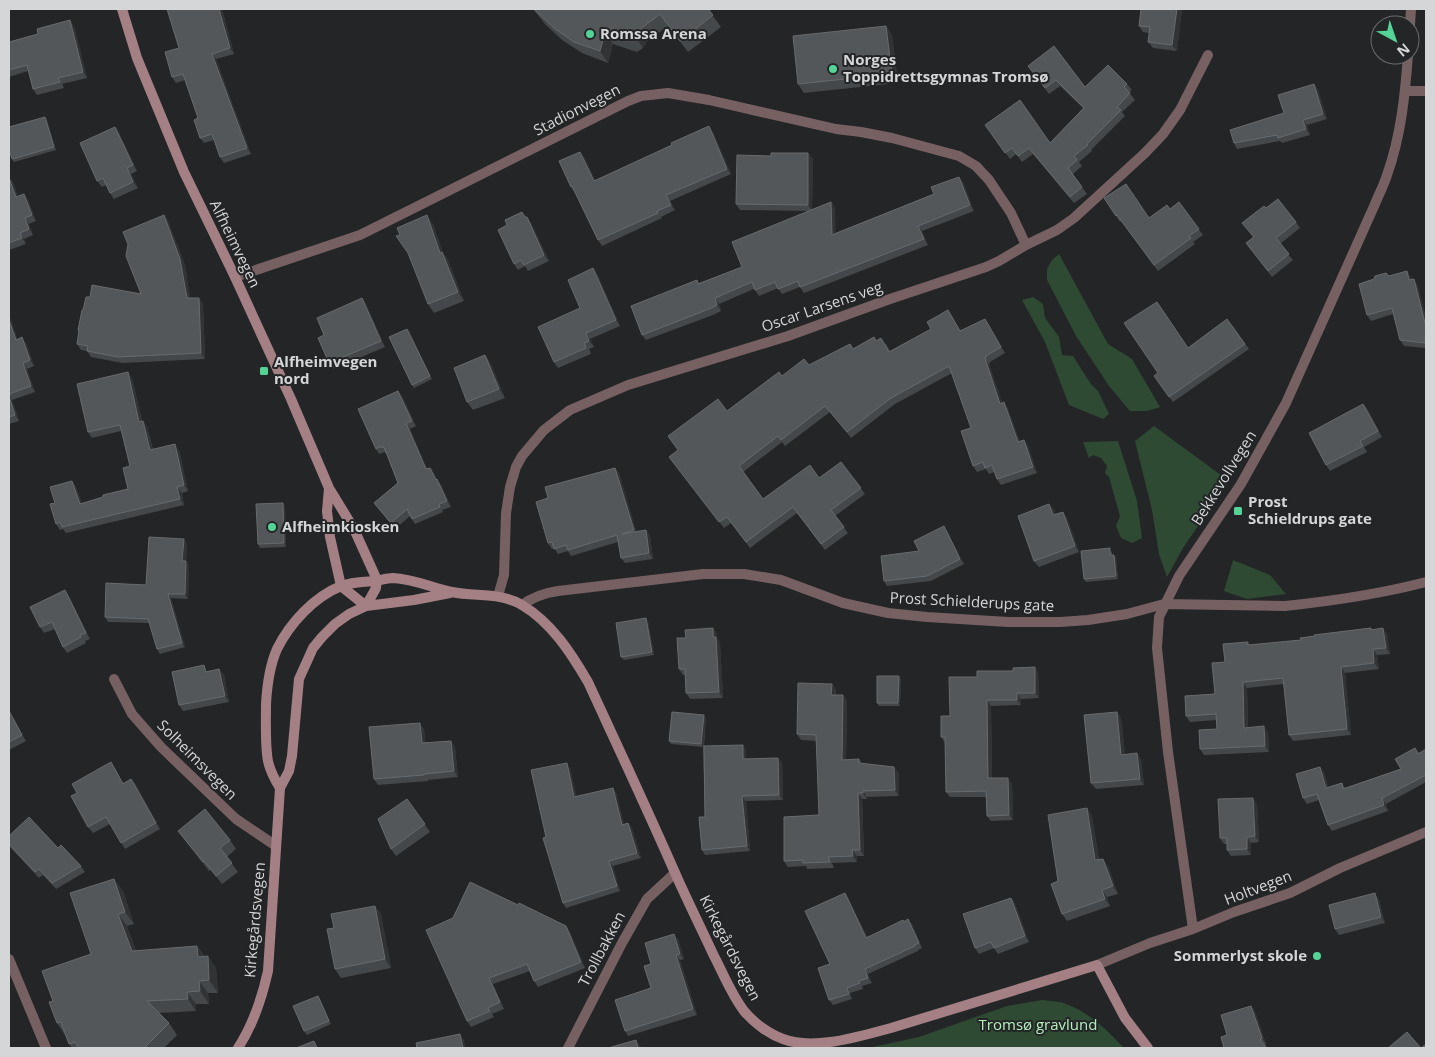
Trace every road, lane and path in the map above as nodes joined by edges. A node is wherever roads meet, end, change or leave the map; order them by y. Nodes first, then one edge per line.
1 (122, 9) edge
2 (1208, 55) dead end
3 (1407, 65) edge
4 (1405, 91) junction
5 (1426, 91) edge
6 (1026, 245) junction
7 (235, 277) junction
8 (329, 488) junction
9 (377, 580) junction
10 (1426, 582) edge
11 (341, 586) junction
12 (453, 592) junction
13 (498, 596) junction
14 (1164, 604) junction
15 (522, 605) junction
16 (366, 606) junction
17 (114, 679) dead end
18 (280, 788) junction
19 (1426, 832) edge
20 (276, 846) junction
21 (675, 873) junction
22 (1193, 929) junction
23 (9, 959) edge
24 (1097, 965) junction
25 (46, 1048) edge
26 (238, 1048) edge
27 (568, 1048) edge
28 (1148, 1048) edge

1 - 7 street, Alfheimvegen
2 - 6 street, Oscar Larsens veg
3 - 4 street, Bekkevollvegen
4 - 5 street
4 - 14 street, Bekkevollvegen
6 - 7 street, Stadionvegen
6 - 13 street, Oscar Larsens veg
7 - 8 street, Alfheimvegen
8 - 9 street, Alfheimvegen
8 - 11 street, Alfheimvegen
9 - 11 street, Kirkegårdsvegen
9 - 12 street, Kirkegårdsvegen
9 - 16 street
10 - 14 street, Prost Schielderups gate
11 - 16 street
11 - 18 street, Kirkegårdsvegen
12 - 13 street, Kirkegårdsvegen
12 - 16 street, Kirkegårdsvegen
13 - 15 street, Kirkegårdsvegen
14 - 15 street, Prost Schielderups gate
14 - 22 street, Bekkevollvegen
15 - 21 street, Kirkegårdsvegen
16 - 18 street, Kirkegårdsvegen
17 - 20 street, Solheimsvegen
18 - 20 street, Kirkegårdsvegen
19 - 22 street, Holtvegen
20 - 26 street, Kirkegårdsvegen
21 - 24 street, Kirkegårdsvegen
21 - 27 street, Trollbakken
22 - 24 street, Holtvegen
23 - 25 street
24 - 28 street

